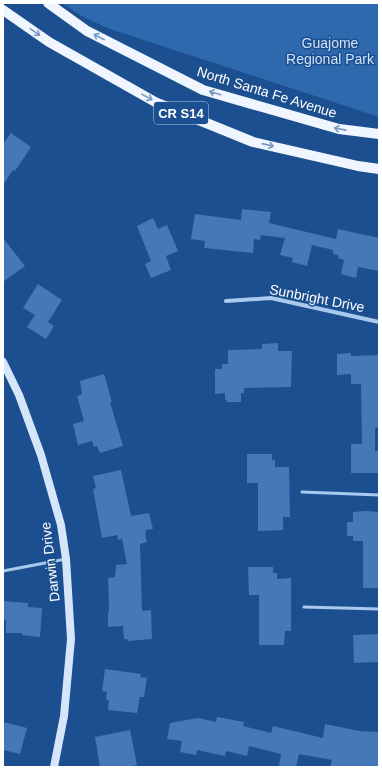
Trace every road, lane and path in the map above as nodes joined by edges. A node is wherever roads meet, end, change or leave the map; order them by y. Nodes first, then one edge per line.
1 (48, 3) edge
2 (3, 10) edge
3 (379, 134) edge
4 (379, 169) edge
5 (226, 301) dead end
6 (379, 322) edge
7 (3, 362) edge
8 (302, 492) dead end
9 (379, 495) edge
10 (66, 558) junction
11 (3, 571) edge
12 (304, 607) dead end
13 (379, 609) edge
14 (54, 767) edge

3 -> 1 main road, North Santa Fe Avenue
2 -> 4 main road, CR S14
5 - 6 street, Sunbright Drive
7 - 10 street, Darwin Drive
8 - 9 lane
10 - 11 lane
10 - 14 street, Darwin Drive
12 - 13 lane

